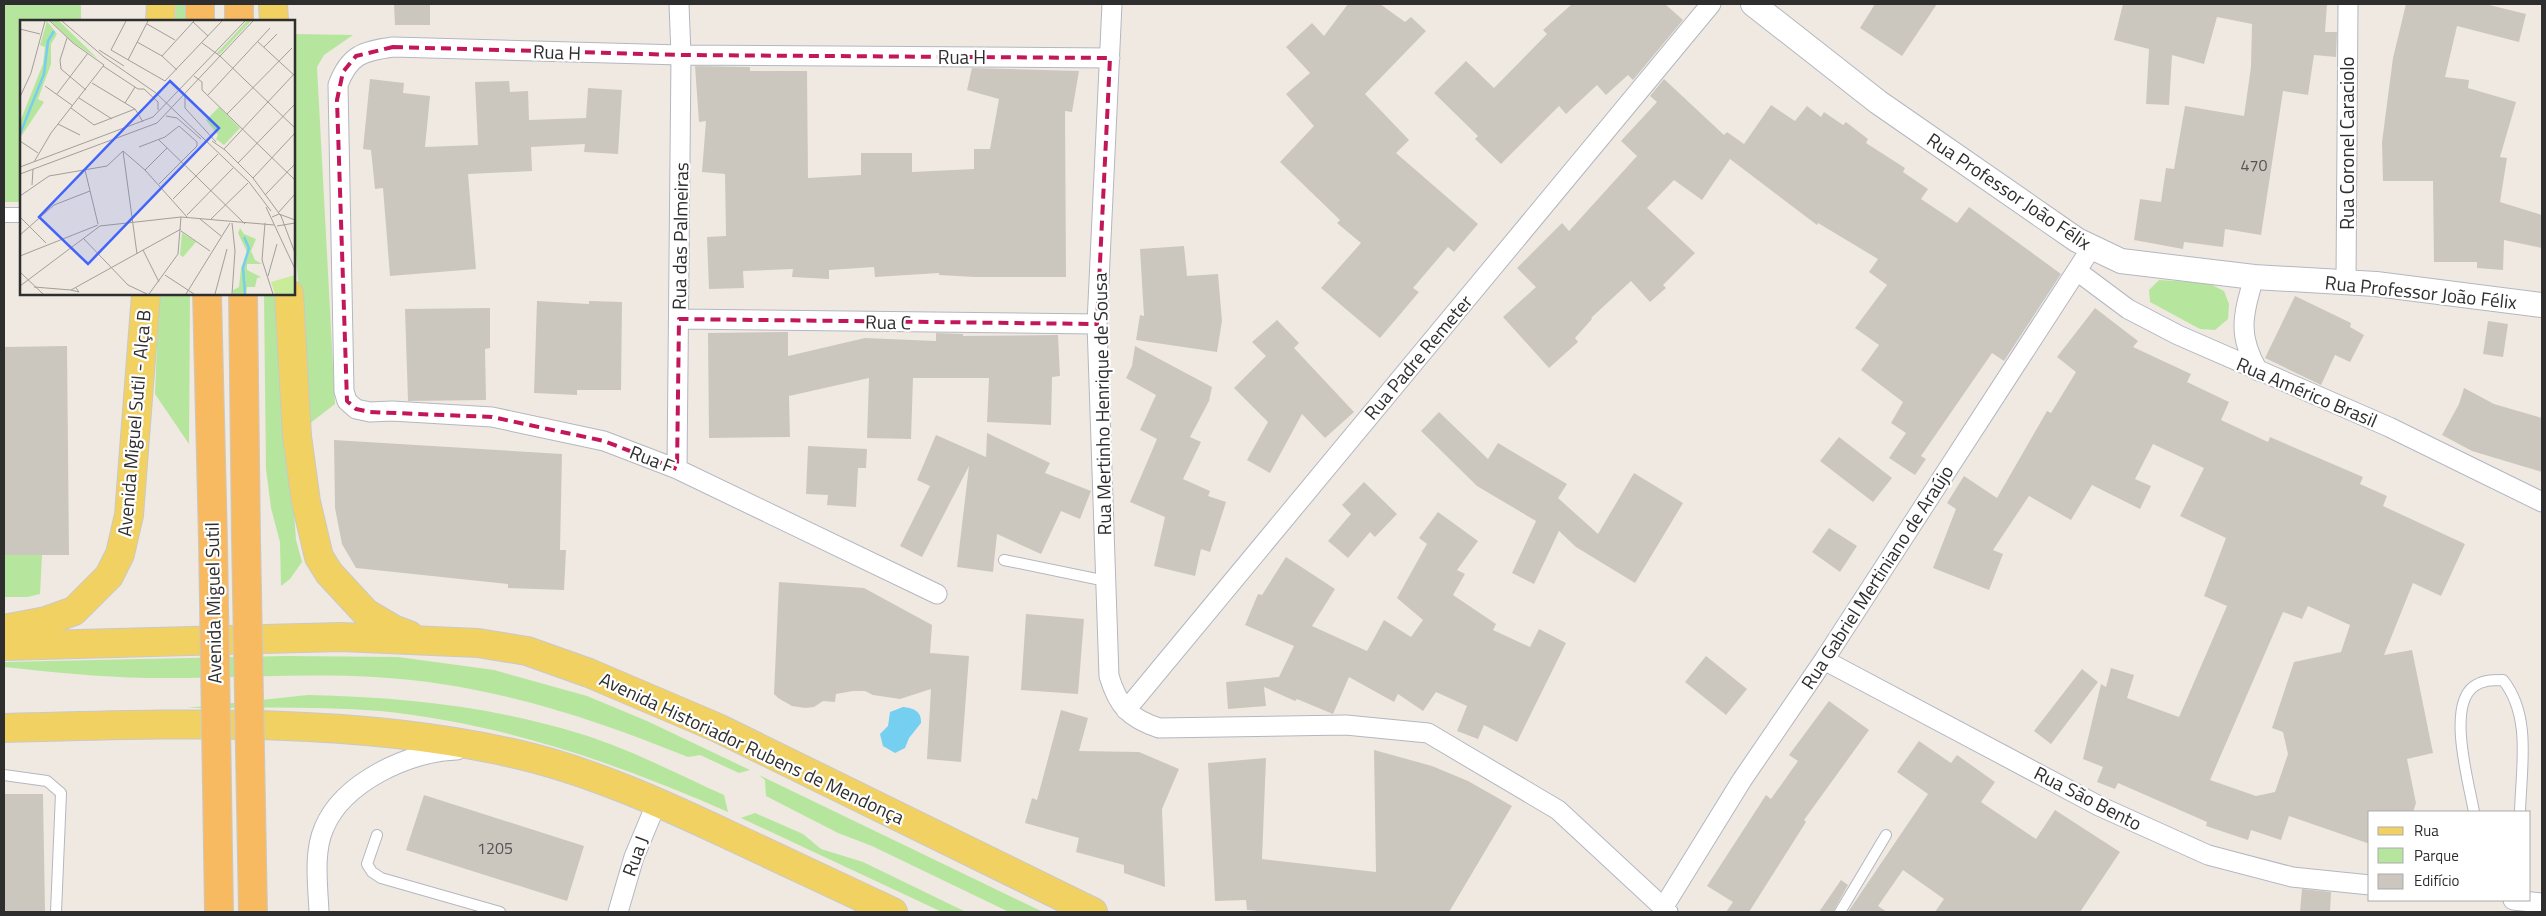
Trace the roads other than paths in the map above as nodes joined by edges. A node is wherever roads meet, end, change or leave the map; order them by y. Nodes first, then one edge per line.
1 (161, 4) edge
2 (200, 4) edge
3 (239, 4) edge
4 (273, 4) edge
5 (679, 4) edge
6 (1112, 4) edge
7 (1711, 4) edge
8 (1753, 4) edge
9 (2348, 4) edge
10 (160, 20) edge
11 (200, 20) edge
12 (239, 20) edge
13 (274, 20) edge
14 (681, 55) junction
15 (1110, 58) junction
16 (4, 215) edge
17 (20, 215) edge
18 (2092, 247) junction
19 (2077, 271) junction
20 (2254, 277) junction
21 (2346, 282) junction
22 (146, 295) edge
23 (207, 295) edge
24 (243, 295) edge
25 (289, 295) edge
26 (2542, 305) edge
27 (679, 319) junction
28 (1097, 324) junction
29 (2258, 371) junction
30 (347, 401) joint
31 (677, 468) junction
32 (2542, 502) edge
33 (1004, 560) dead end
34 (1106, 581) junction
35 (937, 594) dead end
36 (4, 629) edge
37 (427, 640) junction
38 (4, 646) edge
39 (1824, 660) junction
40 (1126, 710) junction
41 (4, 728) edge
42 (514, 753) junction
43 (4, 775) edge
44 (657, 802) junction
45 (2474, 811) edge
46 (2520, 811) edge
47 (1886, 835) dead end
48 (377, 836) dead end
49 (2368, 885) edge
50 (2523, 901) edge
51 (2542, 903) edge
52 (1666, 910) edge
53 (56, 912) edge
54 (219, 912) edge
55 (253, 912) edge
56 (318, 912) edge
57 (500, 912) edge
58 (618, 912) edge
59 (893, 912) edge
60 (1093, 912) edge
61 (1840, 912) edge

1 - 10 main road
2 - 11 highway
3 - 12 highway
4 - 13 main road
5 - 14 street, Rua das Palmeiras
6 - 15 street, Rua Mertinho Henrique de Sousa
7 - 40 street, Rua Padre Remeter
8 - 18 street, Rua Professor João Félix
9 - 21 street, Rua Coronel Caraciolo
14 - 15 street, Rua H
14 - 27 street, Rua das Palmeiras
14 - 30 street, Rua H
15 - 28 street, Rua Mertinho Henrique de Sousa
16 - 17 street
18 - 19 street, Rua Gabriel Mertiniano de Araújo
18 - 20 street, Rua Professor João Félix
19 - 29 street, Rua Américo Brasil
19 - 39 street, Rua Gabriel Mertiniano de Araújo
20 - 21 street, Rua Professor João Félix
20 - 29 street
21 - 26 street, Rua Professor João Félix
22 - 36 main road, Avenida Miguel Sutil - Alça B
23 - 54 highway, Avenida Miguel Sutil, bridge
24 - 55 highway, Avenida Miguel Sutil, bridge
25 - 37 main road
27 - 28 street, Rua C
27 - 31 street, Rua das Palmeiras
28 - 34 street, Rua Mertinho Henrique de Sousa
29 - 32 street, Rua Américo Brasil
30 - 31 street, Rua F
31 - 35 street, Rua F
33 - 34 lane
34 - 40 street, Rua Mertinho Henrique de Sousa
37 - 38 main road, Avenida Historiador Rubens de Mendonça
37 - 60 main road, Avenida Historiador Rubens de Mendonça
39 - 49 street, Rua São Bento
39 - 52 street, Rua Gabriel Mertiniano de Araújo
40 - 52 street
41 - 42 main road
42 - 44 main road
42 - 56 street
43 - 53 lane
44 - 58 street, Rua J
44 - 59 main road
45 - 46 lane
47 - 61 lane
48 - 57 lane
50 - 51 street

